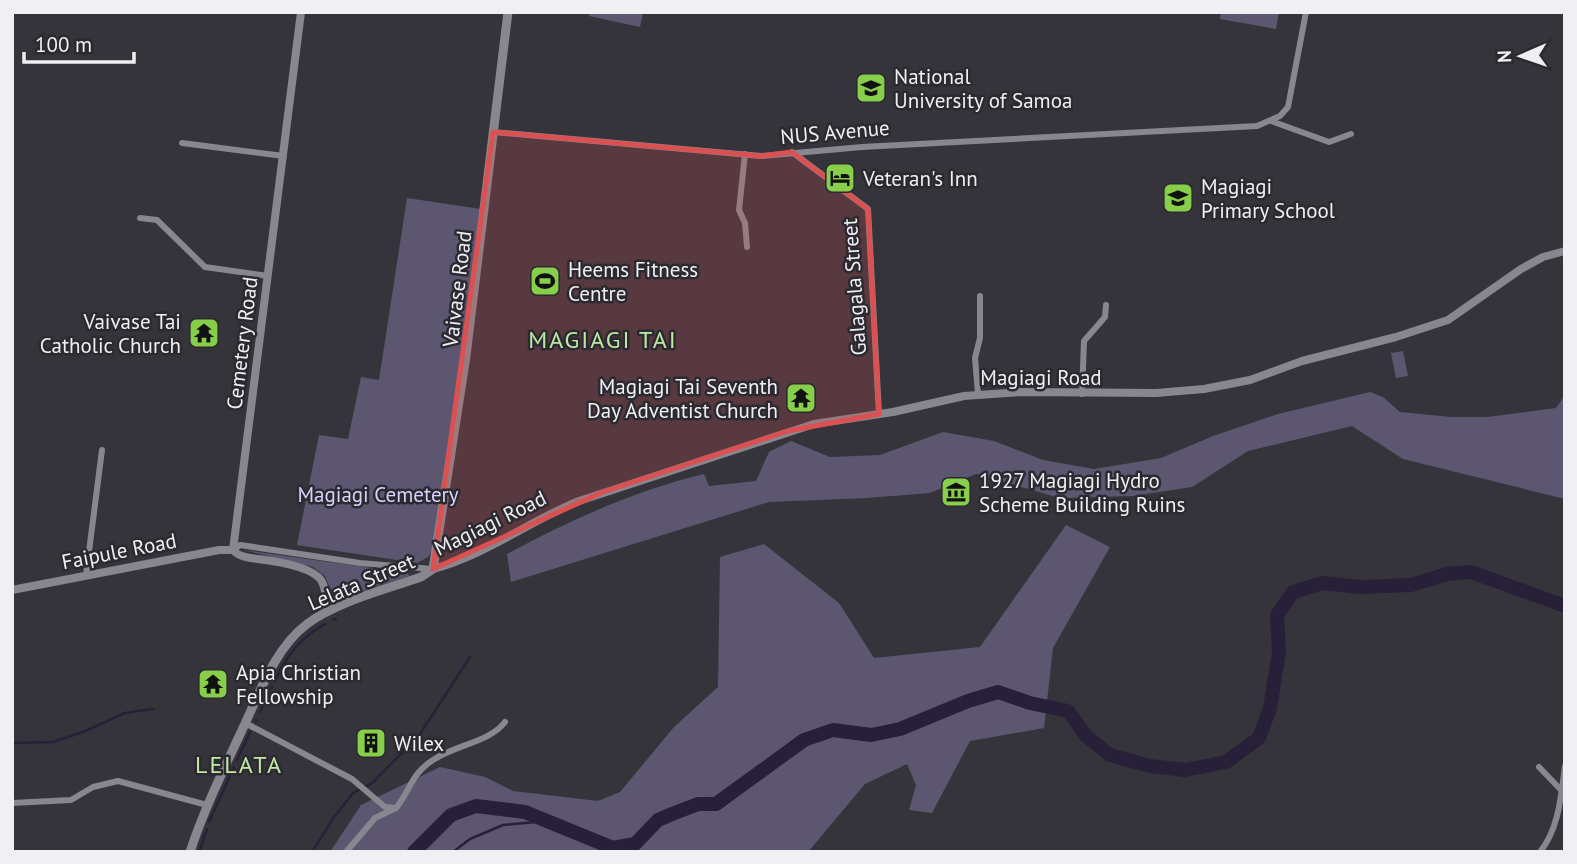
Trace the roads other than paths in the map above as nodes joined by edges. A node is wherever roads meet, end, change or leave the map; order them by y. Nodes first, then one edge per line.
1 (301, 12) edge
2 (508, 12) edge
3 (1306, 12) edge
4 (1272, 121) junction
5 (493, 132) junction
6 (1352, 134) dead end
7 (182, 143) dead end
8 (792, 152) junction
9 (745, 155) junction
10 (284, 156) junction
11 (140, 218) dead end
12 (747, 247) dead end
13 (1565, 251) edge
14 (268, 276) junction
15 (980, 296) dead end
16 (1106, 305) dead end
17 (978, 394) junction
18 (1082, 394) junction
19 (879, 414) junction
20 (102, 450) dead end
21 (233, 550) junction
22 (433, 569) junction
23 (86, 575) junction
24 (12, 590) edge
25 (325, 613) junction
26 (505, 722) dead end
27 (245, 723) junction
28 (1565, 766) edge
29 (1539, 767) dead end
30 (1562, 791) junction
31 (12, 803) edge
32 (207, 805) junction
33 (396, 808) junction
34 (190, 852) edge
35 (346, 852) edge
36 (1540, 852) edge

1 - 10 street, Cemetery Road
2 - 5 main road, Vaivase Road
3 - 4 street
4 - 6 street
4 - 8 street, NUS Avenue
5 - 9 street, NUS Avenue
5 - 22 main road, Vaivase Road
7 - 10 street
8 - 9 street, NUS Avenue
8 - 19 street, Galagala Street
9 - 12 street
10 - 14 street, Cemetery Road
11 - 14 street
13 - 18 street, Magiagi Road
14 - 21 street, Cemetery Road
15 - 17 street
16 - 18 street
17 - 18 street, Magiagi Road
17 - 19 street, Magiagi Road
19 - 22 street, Magiagi Road
20 - 23 street
21 - 22 street
21 - 23 street, Faipule Road
21 - 25 street
22 - 25 main road, Lelata Street
23 - 24 street, Faipule Road
25 - 27 main road, Lelata Street
26 - 33 street
27 - 32 main road, Lelata Street
27 - 33 street
28 - 30 street
29 - 30 street
30 - 36 street
31 - 32 street
32 - 34 main road, Lelata Street
33 - 35 street

